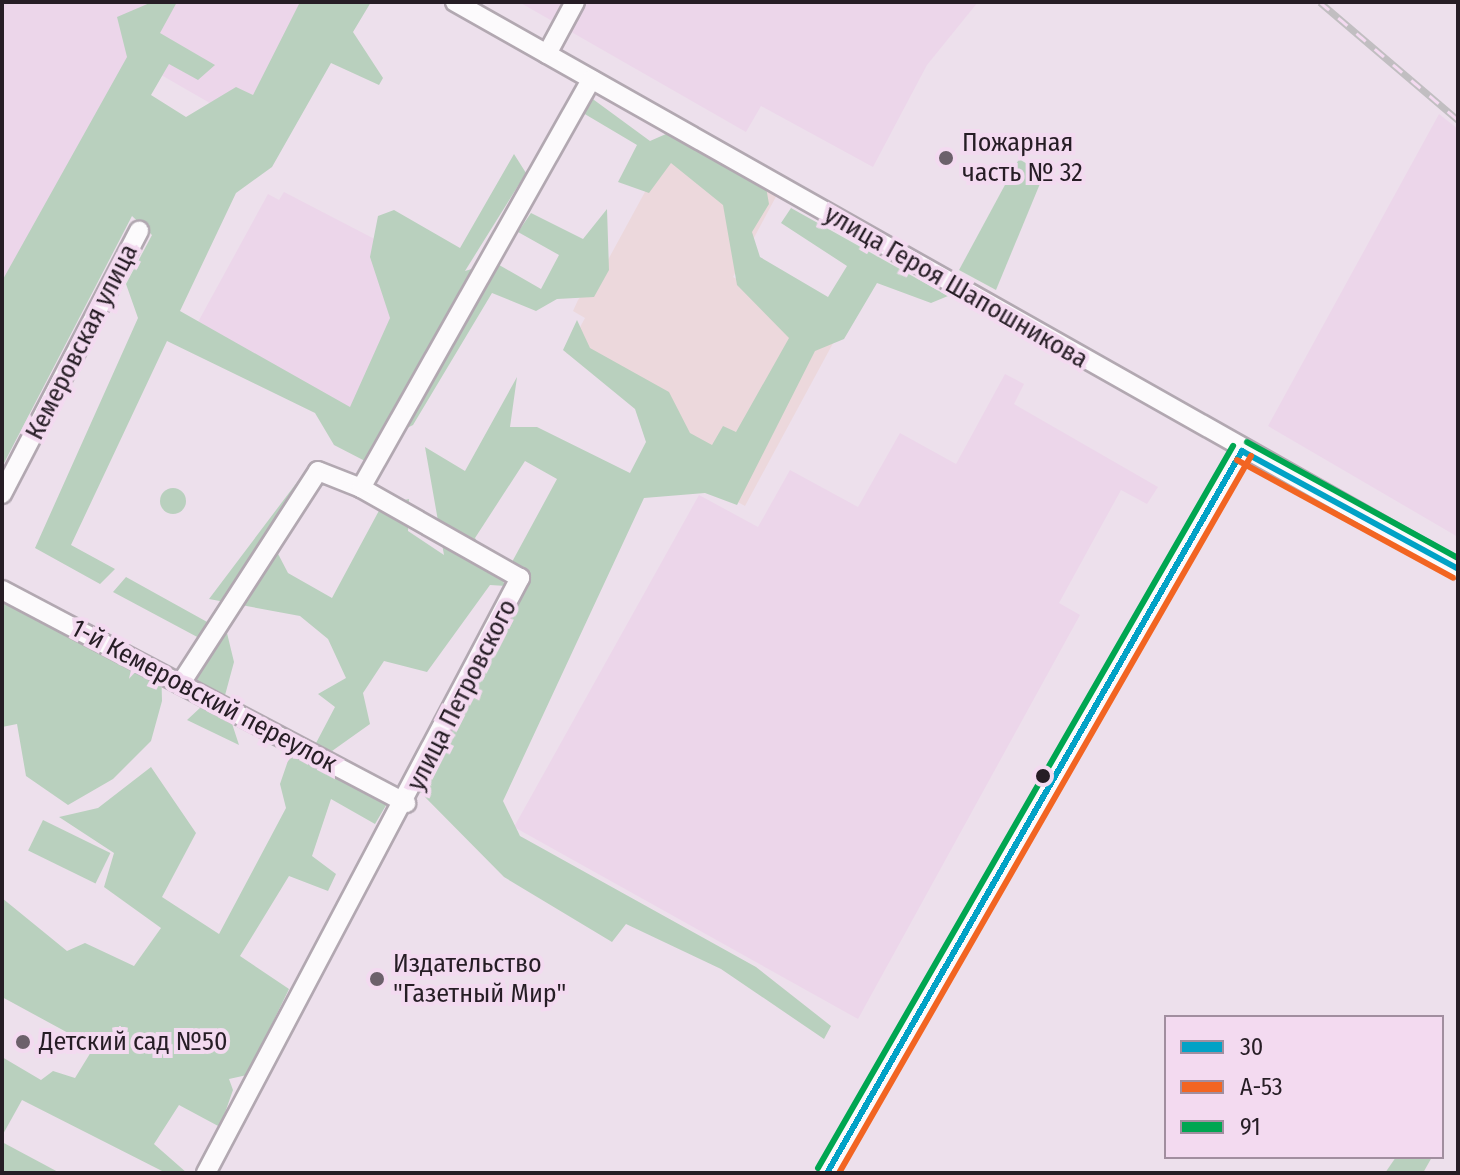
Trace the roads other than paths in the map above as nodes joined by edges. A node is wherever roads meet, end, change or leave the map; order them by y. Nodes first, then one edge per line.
1 (455, 2) edge
2 (575, 2) edge
3 (547, 54) junction
4 (591, 79) junction
5 (139, 231) dead end
6 (1242, 451) junction
7 (361, 488) junction
8 (2, 494) edge
9 (1458, 569) edge
10 (2, 590) edge
11 (181, 683) junction
12 (406, 803) junction
13 (206, 1173) edge
14 (827, 1173) edge

1 - 3 street, улица Героя Шапошникова
2 - 3 street
3 - 4 street, улица Героя Шапошникова
4 - 6 street, улица Героя Шапошникова
4 - 7 street
5 - 8 street, Кемеровская улица
6 - 9 street, улица Героя Шапошникова
6 - 14 street
7 - 11 street
7 - 12 street, улица Петровского
10 - 11 street, 1-й Кемеровский переулок
11 - 12 street, 1-й Кемеровский переулок
12 - 13 street, улица Петровского

